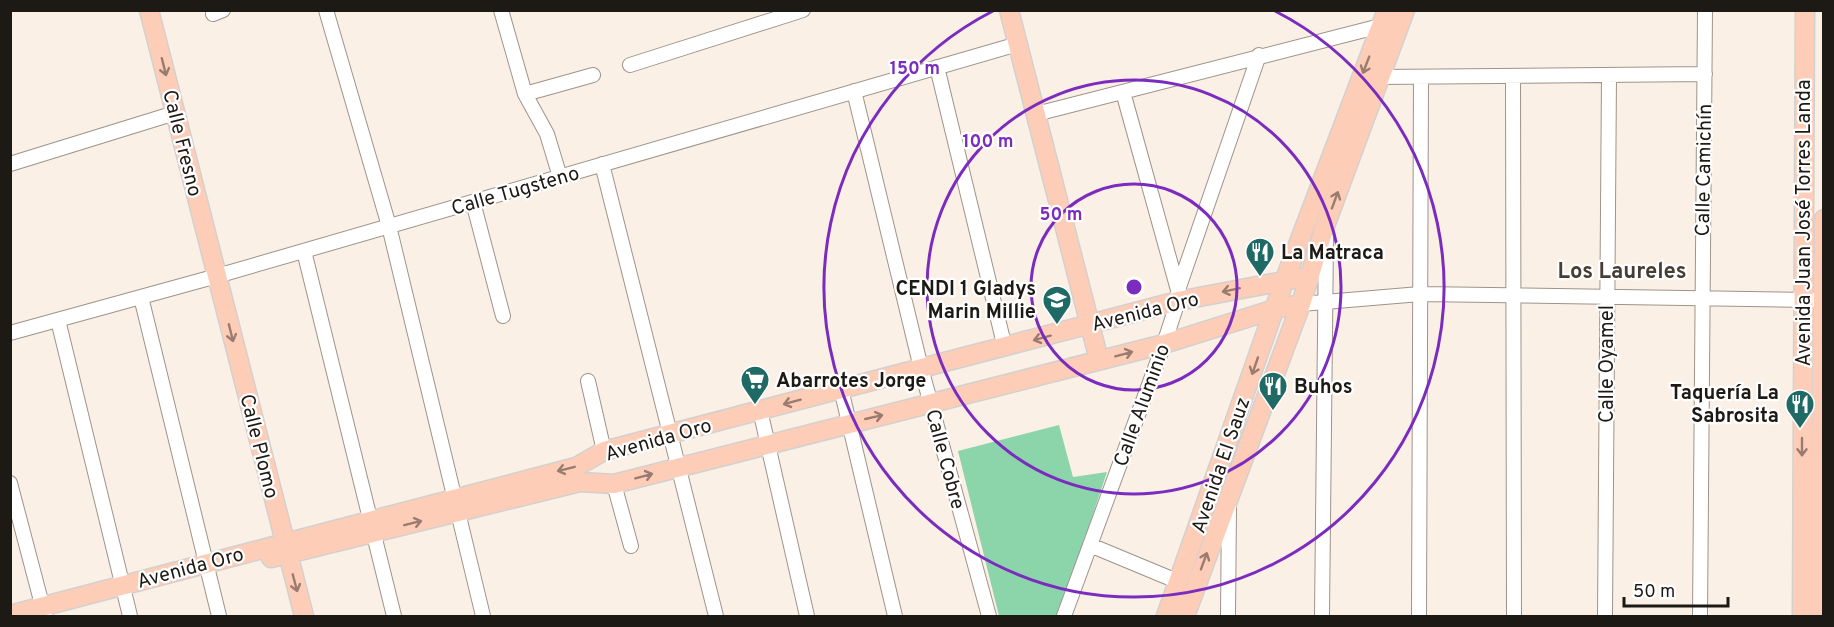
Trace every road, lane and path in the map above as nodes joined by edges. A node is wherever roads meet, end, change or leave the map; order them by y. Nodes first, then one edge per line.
1 (149, 10) edge
2 (326, 10) edge
3 (501, 10) edge
4 (1009, 10) edge
5 (1705, 10) edge
6 (1805, 10) edge
7 (800, 11) edge
8 (1393, 17) edge
9 (1018, 44) junction
10 (1259, 55) junction
11 (630, 65) dead end
12 (937, 67) junction
13 (1705, 74) junction
14 (593, 75) dead end
15 (1609, 75) junction
16 (1380, 77) junction
17 (1421, 77) junction
18 (1513, 77) junction
19 (854, 91) junction
20 (1123, 92) junction
21 (525, 94) junction
22 (175, 113) junction
23 (1036, 114) junction
24 (10, 164) edge
25 (602, 164) junction
26 (560, 177) junction
27 (473, 202) junction
28 (1824, 219) edge
29 (389, 226) junction
30 (1325, 226) junction
31 (304, 251) junction
32 (217, 276) junction
33 (1310, 276) junction
34 (1285, 279) junction
35 (1420, 294) junction
36 (1515, 295) junction
37 (1178, 296) junction
38 (1701, 296) junction
39 (141, 297) junction
40 (1607, 297) junction
41 (1802, 300) junction
42 (1823, 300) edge
43 (1326, 301) junction
44 (1300, 304) junction
45 (1275, 309) junction
46 (503, 316) dead end
47 (58, 320) junction
48 (1091, 325) junction
49 (10, 333) edge
50 (1164, 344) junction
51 (1005, 348) junction
52 (1100, 360) junction
53 (921, 368) junction
54 (588, 381) dead end
55 (841, 389) junction
56 (931, 404) junction
57 (759, 410) junction
58 (850, 423) junction
59 (670, 435) junction
60 (768, 443) junction
61 (604, 451) junction
62 (679, 466) junction
63 (10, 483) edge
64 (614, 484) junction
65 (1229, 492) junction
66 (455, 505) junction
67 (372, 526) junction
68 (1090, 545) junction
69 (631, 546) dead end
70 (286, 548) junction
71 (207, 569) junction
72 (1179, 582) junction
73 (123, 591) junction
74 (47, 613) edge
75 (10, 615) edge
76 (130, 616) edge
77 (219, 616) edge
78 (304, 616) edge
79 (394, 616) edge
80 (483, 616) edge
81 (716, 616) edge
82 (807, 616) edge
83 (895, 616) edge
84 (989, 616) edge
85 (1064, 616) edge
86 (1166, 616) edge
87 (1185, 616) edge
88 (1228, 616) edge
89 (1322, 616) edge
90 (1419, 616) edge
91 (1514, 616) edge
92 (1605, 616) edge
93 (1700, 616) edge
94 (1802, 616) edge
95 (1819, 616) edge

1 -> 22 main road, Calle Fresno
2 - 29 street
3 - 21 street
4 - 9 main road
5 - 13 street, Calle Camichín
6 - 41 main road, Avenida Juan José Torres Landa
7 - 11 street
8 - 10 street
8 - 16 main road, Avenida El Sauz
8 -> 34 main road, Avenida El Sauz
9 - 12 street, Calle Tugsteno
9 - 23 main road
10 - 20 street
10 - 37 street, Calle Aluminio
12 - 19 street, Calle Tugsteno
12 - 51 street
13 - 15 street
13 - 38 street, Calle Camichín
14 - 21 street
15 - 18 street
15 - 40 street, Calle Oyamel
16 - 17 street
30 -> 16 main road, Avenida El Sauz
17 - 18 street
17 - 35 street
18 - 36 street
19 - 25 street, Calle Tugsteno
19 - 53 street, Calle Cobre
20 - 23 street
20 - 37 street
21 - 26 street
22 - 24 street
22 - 32 main road, Calle Fresno
23 - 48 main road
25 - 26 street, Calle Tugsteno
25 - 59 street
26 - 27 street, Calle Tugsteno
27 - 29 street, Calle Tugsteno
27 - 46 street
28 - 42 main road, Avenida Juan José Torres Landa
29 - 31 street, Calle Tugsteno
29 - 66 street
30 - 33 main road, Avenida El Sauz
30 - 43 street
31 - 32 street, Calle Tugsteno
31 - 67 street
32 - 39 street, Calle Tugsteno
32 -> 70 main road, Calle Plomo
33 - 34 main road, Avenida Oro
33 - 44 main road, Avenida El Sauz
34 -> 37 main road, Avenida Oro
34 - 45 main road, Avenida El Sauz
35 - 36 street
35 - 43 street
35 - 90 street
36 - 40 street
36 - 91 street
37 - 48 main road, Avenida Oro
37 - 50 street, Calle Aluminio
38 - 40 street
38 - 41 street
38 - 93 street, Calle Camichín
39 - 47 street, Calle Tugsteno
39 - 71 street
40 - 92 street, Calle Oyamel
41 - 42 street
41 -> 94 main road, Avenida Juan José Torres Landa
42 - 95 main road, Avenida Juan José Torres Landa
43 - 44 street
43 - 89 street
44 - 45 main road, Avenida Oro
44 - 65 main road, Avenida El Sauz
45 - 50 main road, Avenida Oro
45 -> 72 main road, Avenida El Sauz
47 - 49 street, Calle Tugsteno
47 - 73 street
48 -> 51 main road, Avenida Oro
48 - 52 main road
52 -> 50 main road, Avenida Oro
50 - 68 street, Calle Aluminio
51 - 53 main road, Avenida Oro
52 - 56 main road, Avenida Oro
53 - 55 main road, Avenida Oro
53 - 56 street, Calle Cobre
54 - 61 street
55 -> 57 main road, Avenida Oro
55 - 58 street
58 -> 56 main road, Avenida Oro
56 - 84 street, Calle Cobre
57 - 59 main road, Avenida Oro
57 - 60 street
58 - 60 main road, Avenida Oro
58 - 83 street
59 - 61 main road, Avenida Oro
59 - 62 street
60 - 62 main road, Avenida Oro
60 - 82 street
61 -> 66 main road, Avenida Oro
64 -> 62 main road, Avenida Oro
62 - 81 street
63 - 74 street
64 - 66 main road, Avenida Oro
64 - 69 street
87 -> 65 main road, Avenida El Sauz
65 - 88 street
66 - 67 main road, Avenida Oro
66 - 80 street
67 - 70 main road, Avenida Oro
67 - 79 street
68 - 72 street
68 - 85 street, Calle Aluminio
70 - 71 main road, Avenida Oro
70 -> 78 main road, Calle Plomo
71 - 73 main road, Avenida Oro
71 - 77 street
72 - 86 main road, Avenida El Sauz
73 - 74 main road, Avenida Oro
73 - 76 street
74 - 75 main road, Avenida Oro

